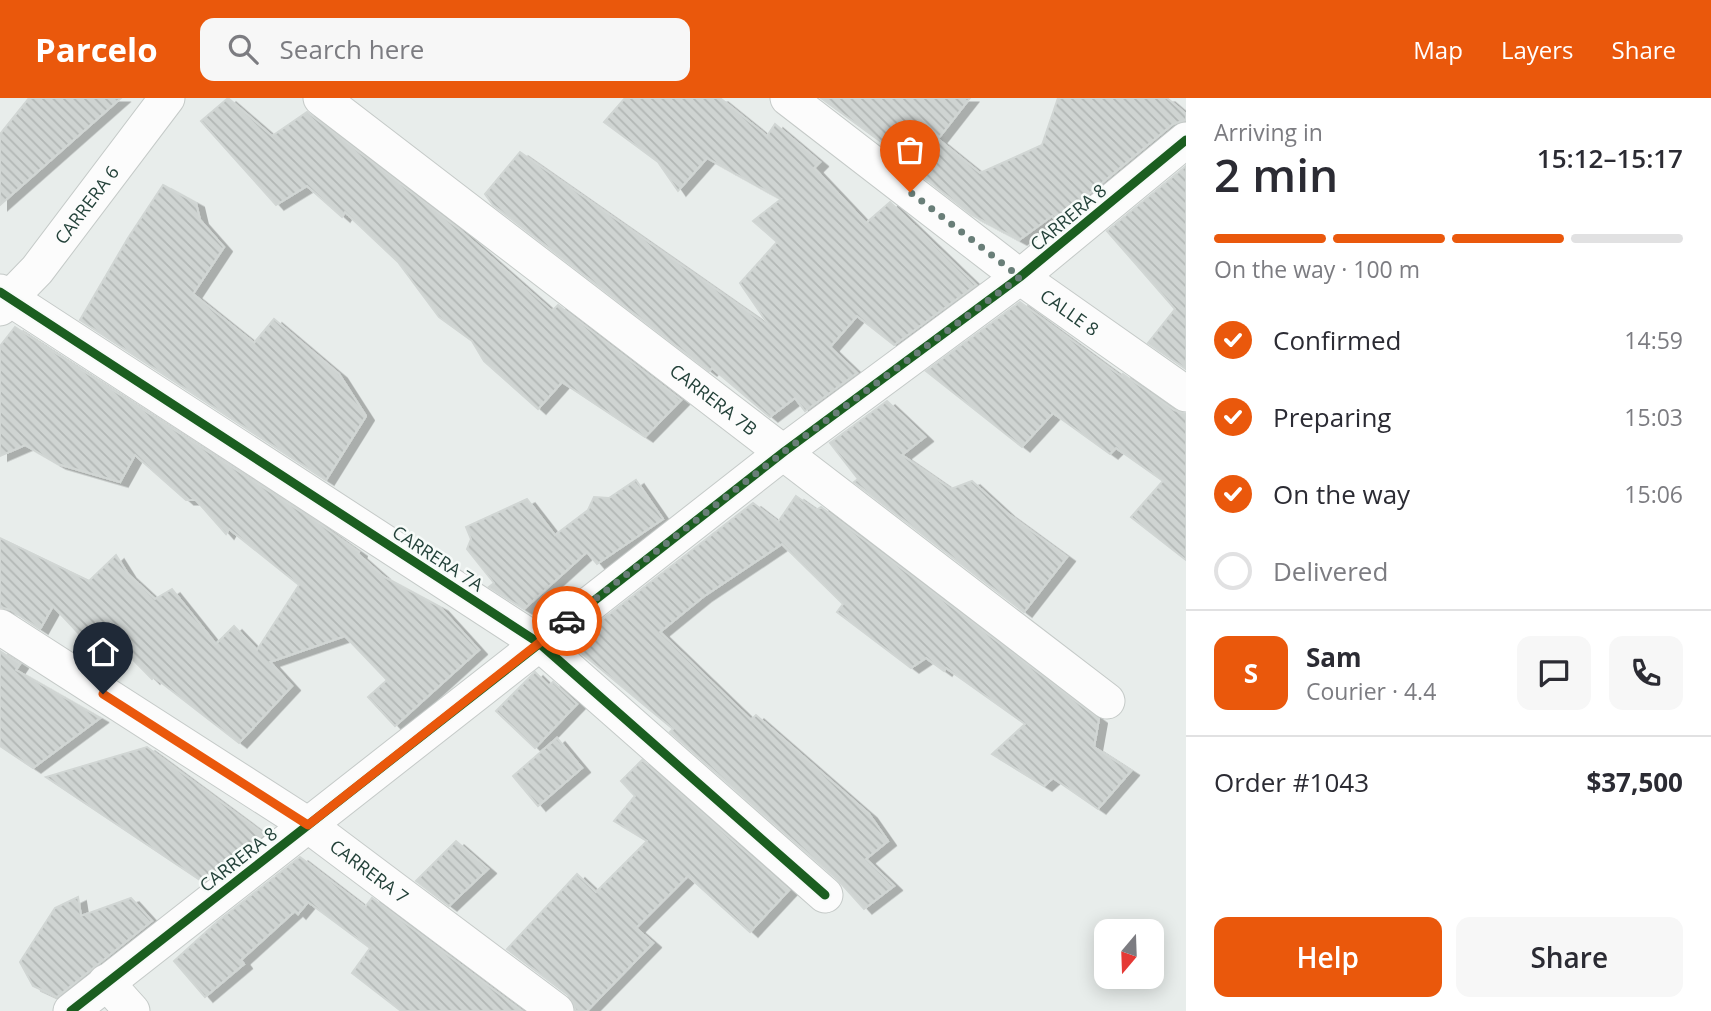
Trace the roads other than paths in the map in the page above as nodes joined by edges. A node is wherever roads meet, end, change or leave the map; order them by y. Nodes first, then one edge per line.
1 (167, 98) edge
2 (321, 98) edge
3 (798, 101) edge
4 (1186, 140) edge
5 (1020, 277) junction
6 (3, 299) edge
7 (1186, 394) edge
8 (785, 451) junction
9 (0, 627) edge
10 (539, 643) junction
11 (1107, 701) dead end
12 (308, 825) junction
13 (825, 895) dead end
14 (106, 982) junction
15 (71, 1011) edge
16 (132, 1011) edge
17 (556, 1011) edge

1 - 6 street, CARRERA 6
2 - 8 street, CARRERA 7B
3 - 5 street, CALLE 8
4 - 5 street, CARRERA 8
5 - 7 street, CALLE 8
5 - 8 street, CARRERA 8
6 - 10 street, CARRERA 7A
8 - 10 street, CARRERA 8
8 - 11 street, CARRERA 7B
9 - 12 street, CARRERA 7
10 - 12 street, CARRERA 8
10 - 13 street, CARRERA 7A
12 - 14 street, CARRERA 8
12 - 17 street, CARRERA 7
14 - 15 street, CARRERA 8
14 - 16 street

